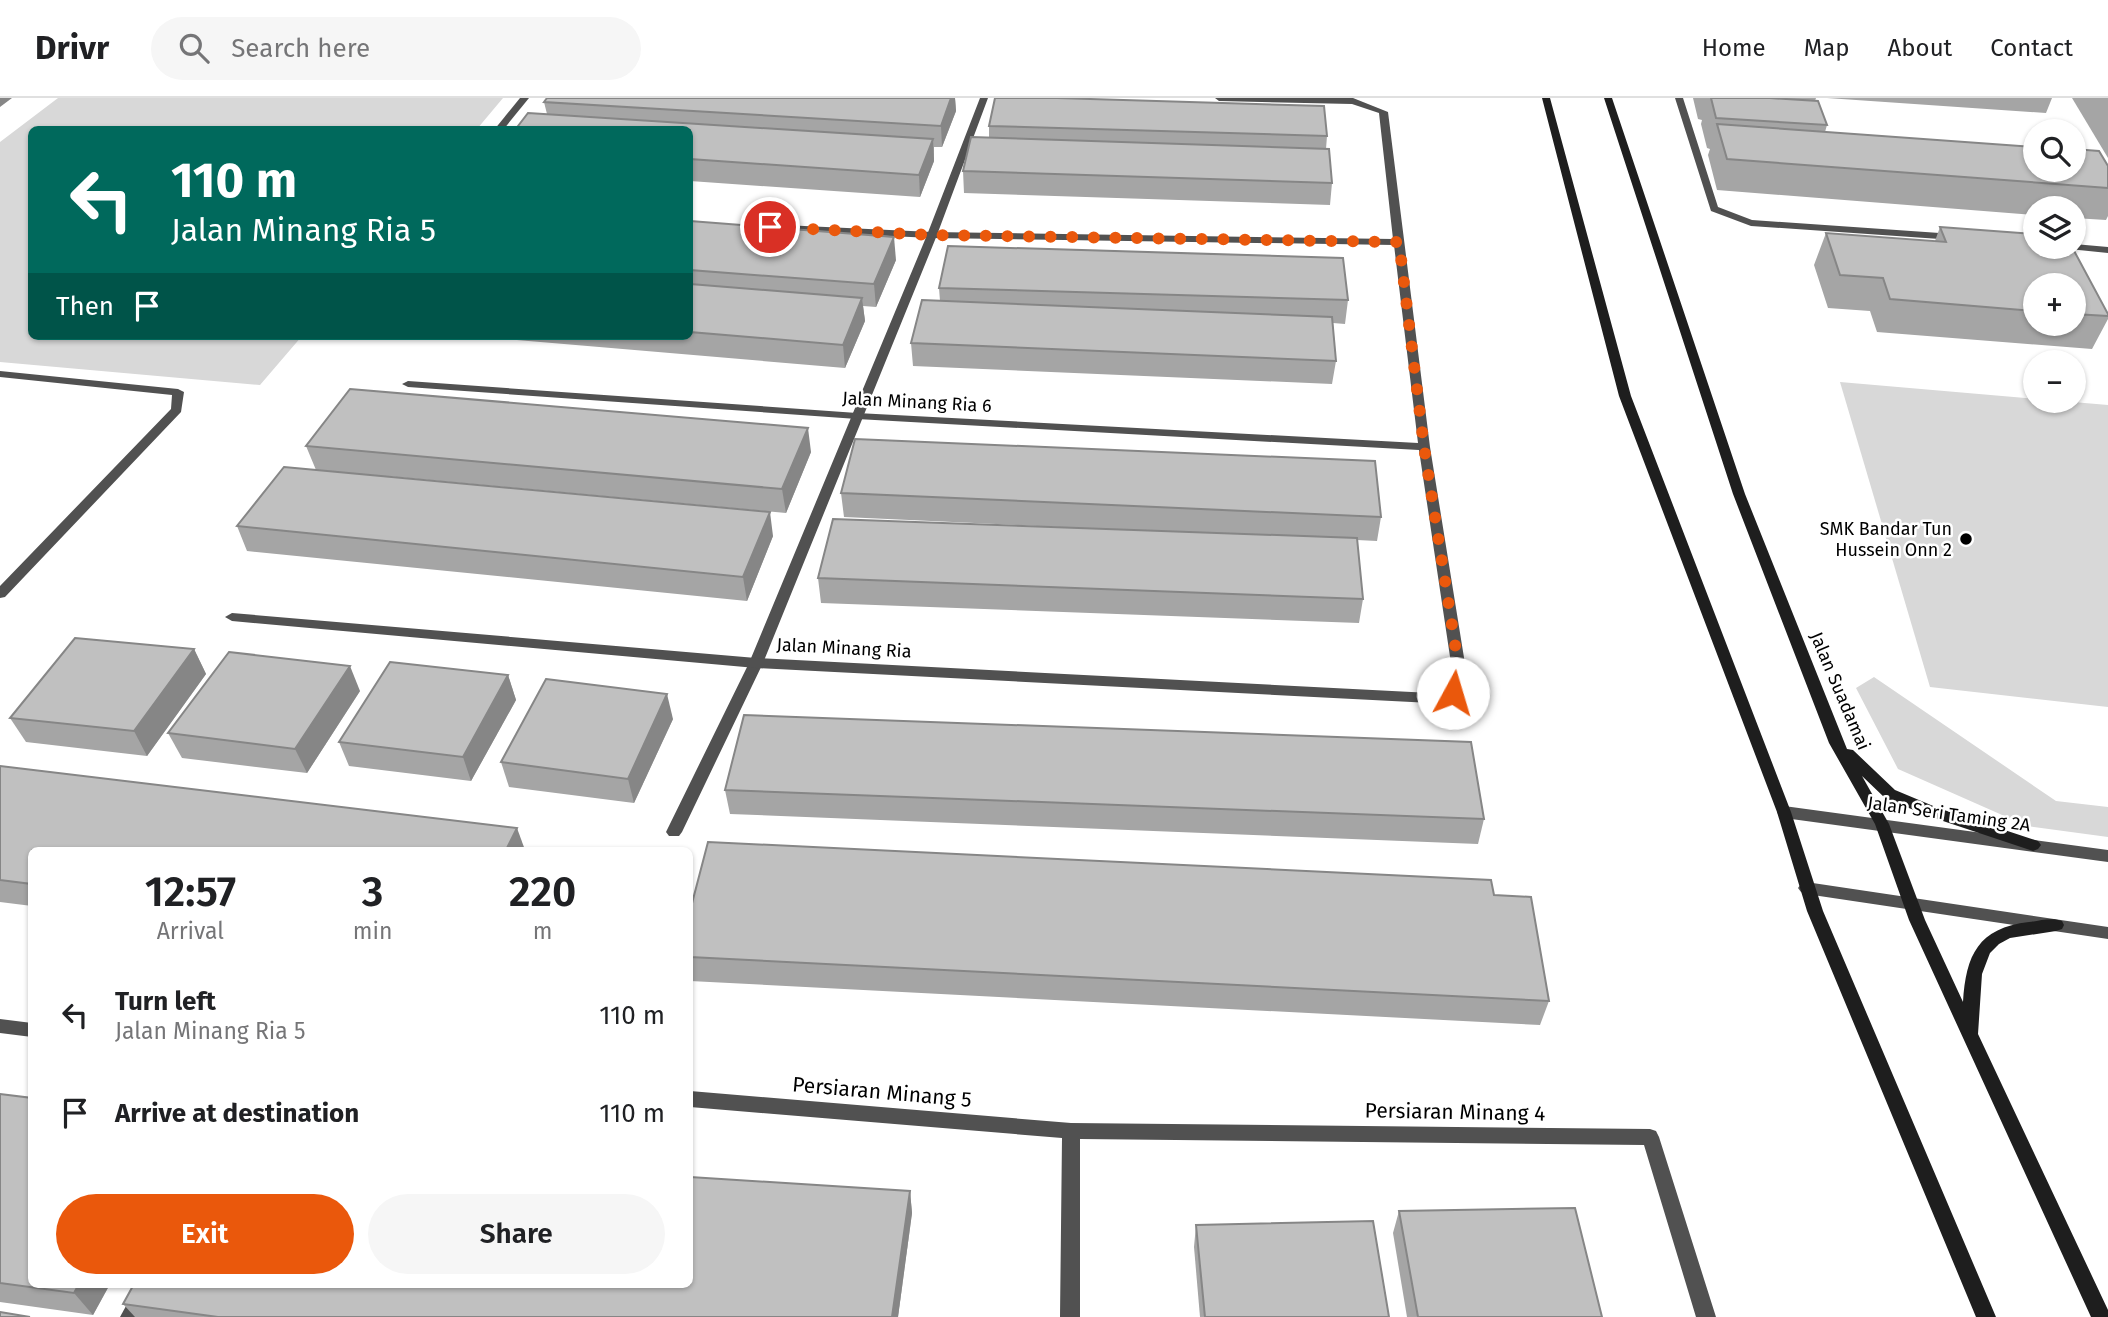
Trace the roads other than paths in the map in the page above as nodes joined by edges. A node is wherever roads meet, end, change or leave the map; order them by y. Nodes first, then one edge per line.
1 (525, 98) edge
2 (984, 98) edge
3 (1219, 98) edge
4 (1546, 98) edge
5 (1608, 98) edge
6 (1679, 98) edge
7 (501, 126) edge
8 (730, 225) edge
9 (932, 235) junction
10 (1969, 238) edge
11 (1399, 242) junction
12 (2086, 248) edge
13 (2108, 250) edge
14 (0, 374) edge
15 (408, 384) dead end
16 (856, 416) junction
17 (1424, 447) junction
18 (0, 594) edge
19 (232, 617) dead end
20 (756, 663) junction
21 (1836, 743) junction
22 (1784, 812) junction
23 (1882, 824) junction
24 (674, 832) dead end
25 (2033, 845) junction
26 (2108, 856) edge
27 (1806, 888) junction
28 (1909, 903) junction
29 (2056, 925) junction
30 (2108, 933) edge
31 (0, 1026) edge
32 (28, 1030) edge
33 (1971, 1036) junction
34 (693, 1099) edge
35 (1071, 1131) junction
36 (146, 1288) edge
37 (130, 1317) edge
38 (1070, 1317) edge
39 (1706, 1317) edge
40 (1986, 1317) edge
41 (2101, 1317) edge

1 - 7 street
2 - 9 street
3 - 11 street
4 - 22 main road
5 - 21 main road, Jalan Suadamai
6 - 10 street
8 - 9 street
9 - 11 street
9 - 16 street
11 - 17 street
12 - 13 street
14 - 18 street
15 - 16 street, Jalan Minang Ria 6
16 - 17 street, Jalan Minang Ria 6
16 - 20 street
17 - 20 street, Jalan Minang Ria
19 - 20 street, Jalan Minang Ria
20 - 24 street
21 - 23 main road, Jalan Suadamai
21 - 25 main road
22 - 23 street, Jalan Seri Taming 2A
22 - 27 main road
23 - 25 street, Jalan Seri Taming 2A
23 - 28 main road, Jalan Suadamai
25 - 26 street, Jalan Seri Taming 2A
27 - 28 street
27 - 40 main road
28 - 29 street
28 - 33 main road, Jalan Suadamai
29 - 30 street
29 - 33 main road
31 - 32 street
33 - 41 main road, Jalan Suadamai
34 - 35 street, Persiaran Minang 5
35 - 38 street
35 - 39 street, Persiaran Minang 4
36 - 37 street

